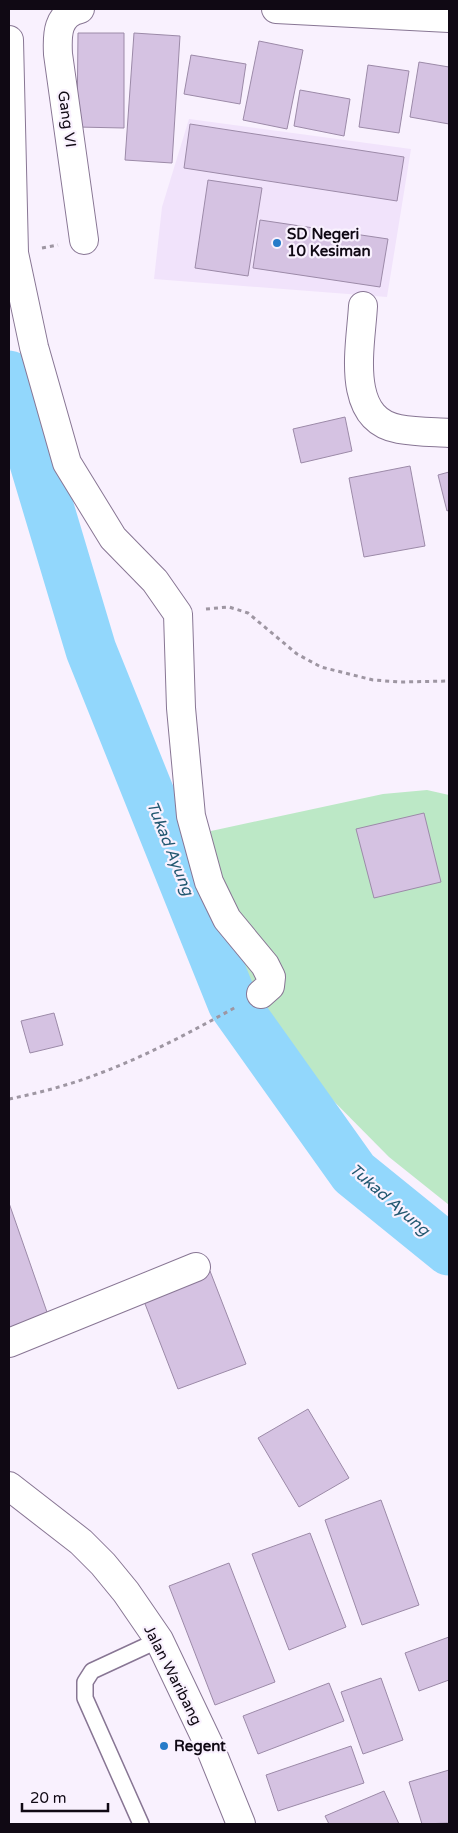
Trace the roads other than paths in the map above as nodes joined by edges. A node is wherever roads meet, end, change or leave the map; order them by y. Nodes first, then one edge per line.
1 (80, 9) edge
2 (276, 9) edge
3 (449, 18) edge
4 (9, 40) edge
5 (84, 240) road end
6 (363, 306) dead end
7 (449, 433) edge
8 (261, 994) road end
9 (196, 1267) dead end
10 (9, 1344) edge
11 (9, 1486) edge
12 (156, 1642) junction
13 (141, 1824) edge
14 (241, 1824) edge

1 - 5 street, Gang VI
2 - 3 street
4 - 8 street
6 - 7 street
9 - 10 street
11 - 12 street, Jalan Waribang
12 - 13 lane
12 - 14 street, Jalan Waribang

